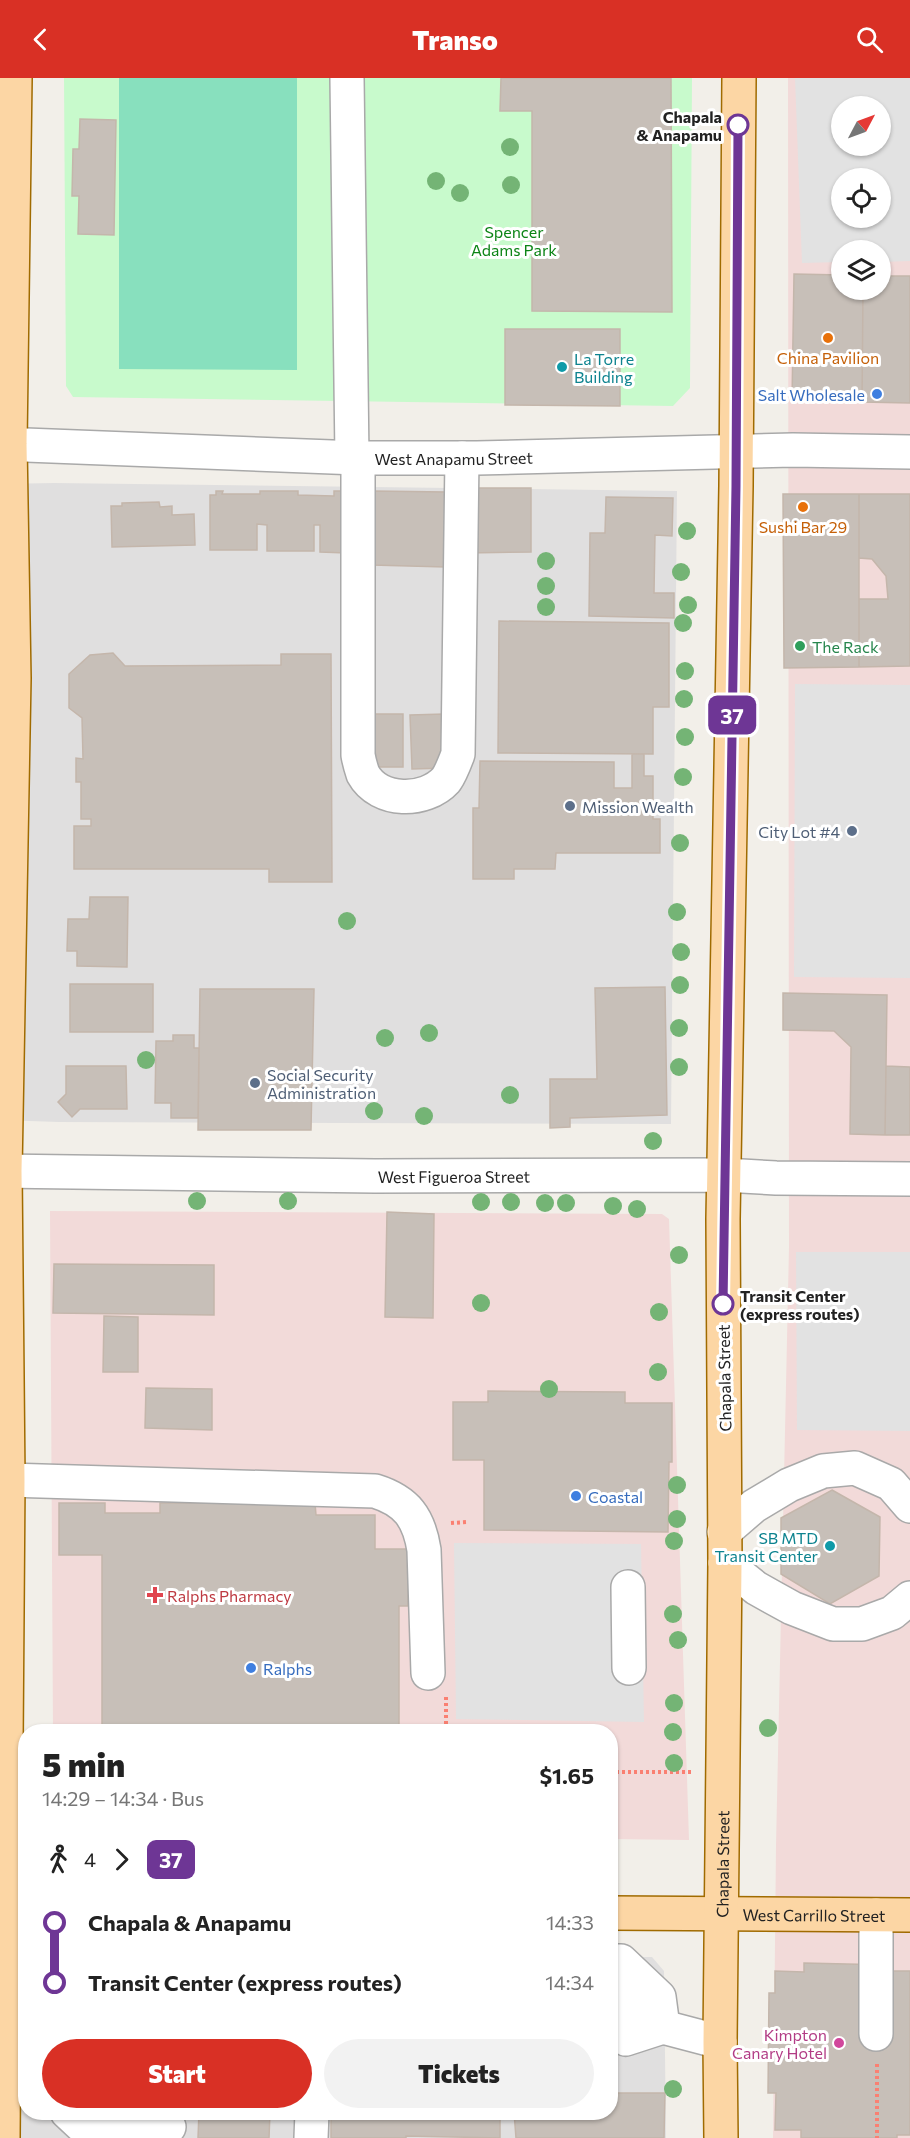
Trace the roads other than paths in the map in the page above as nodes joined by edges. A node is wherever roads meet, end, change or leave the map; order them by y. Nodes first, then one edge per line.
1 (15, 78) edge
2 (347, 78) edge
3 (739, 78) edge
4 (5, 444) edge
5 (736, 450) junction
6 (910, 453) edge
7 (355, 458) junction
8 (462, 458) junction
9 (2, 1171) edge
10 (724, 1175) junction
11 (910, 1179) edge
12 (8, 1479) junction
13 (910, 1506) edge
14 (4, 1515) edge
15 (724, 1547) junction
16 (628, 1587) dead end
17 (910, 1599) edge
18 (629, 1668) dead end
19 (428, 1673) dead end
20 (10, 1909) edge
21 (618, 1913) edge
22 (722, 1914) junction
23 (876, 1915) junction
24 (910, 1915) edge
25 (618, 1961) edge
26 (618, 1994) edge
27 (663, 2027) junction
28 (618, 2032) edge
29 (876, 2034) road end
30 (720, 2042) junction
31 (14, 2071) edge
32 (76, 2120) edge
33 (312, 2120) edge
34 (169, 2127) dead end
35 (3, 2138) edge
36 (311, 2138) edge
37 (721, 2138) edge

1 - 4 main road
2 - 7 street
3 - 5 main road, Chapala Street
4 - 7 street, West Anapamu Street
4 - 9 main road
5 - 6 street, West Anapamu Street
5 - 8 street, West Anapamu Street
5 - 10 main road, Chapala Street
7 - 8 street, West Anapamu Street
7 - 8 street
9 - 10 street, West Figueroa Street
9 - 12 main road
10 - 11 street, West Figueroa Street
10 - 15 main road, Chapala Street
12 - 14 main road
12 - 19 street
13 - 15 street
14 - 20 main road
15 - 17 street
15 - 22 main road, Chapala Street
16 - 18 street
20 - 31 main road
21 - 22 main road, West Carrillo Street
22 - 23 main road, West Carrillo Street
22 - 30 main road, Chapala Street
23 - 24 main road, West Carrillo Street
23 - 29 street
25 - 27 street
26 - 27 street
27 - 28 street
27 - 30 street
30 - 37 main road, Chapala Street
31 - 35 main road
32 - 34 street
33 - 36 street

